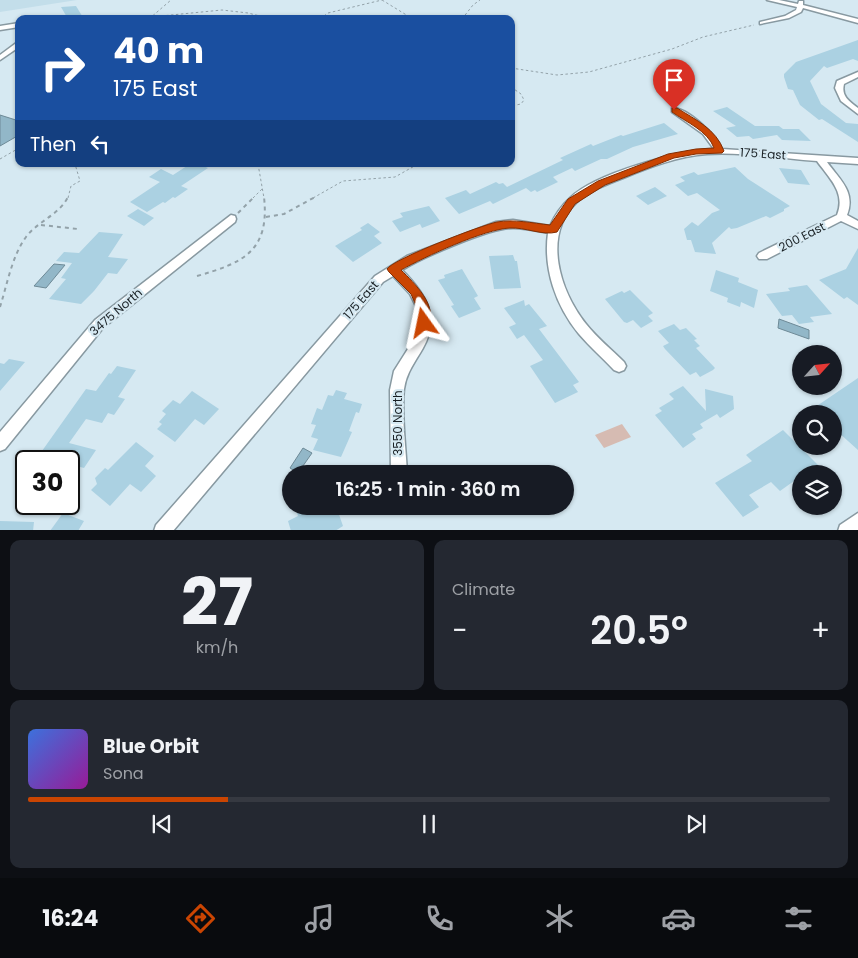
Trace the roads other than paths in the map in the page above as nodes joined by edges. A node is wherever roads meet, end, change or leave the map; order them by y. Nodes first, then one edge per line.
1 (770, 0) edge
2 (800, 3) edge
3 (858, 21) edge
4 (762, 23) road end
5 (15, 26) edge
6 (0, 28) edge
7 (15, 46) edge
8 (0, 58) edge
9 (858, 74) edge
10 (674, 110) dead end
11 (858, 112) edge
12 (719, 151) junction
13 (820, 158) junction
14 (858, 161) edge
15 (840, 217) junction
16 (231, 219) road end
17 (858, 225) edge
18 (553, 230) junction
19 (763, 256) dead end
20 (393, 269) junction
21 (619, 366) dead end
22 (0, 444) edge
23 (399, 465) edge
24 (858, 521) edge
25 (162, 530) edge
26 (846, 530) edge

1 - 2 street
2 - 3 street
2 - 4 street
5 - 6 street
7 - 8 street
9 - 11 street
10 - 12 street
12 - 13 street, 175 East
12 - 18 street, 175 East
13 - 14 street, 175 East
13 - 15 street
15 - 17 street
15 - 19 street, 200 East
16 - 22 street, 3475 North
18 - 20 street, 175 East
18 - 21 street
20 - 23 street, 3550 North
20 - 25 street, 175 East
24 - 26 street

